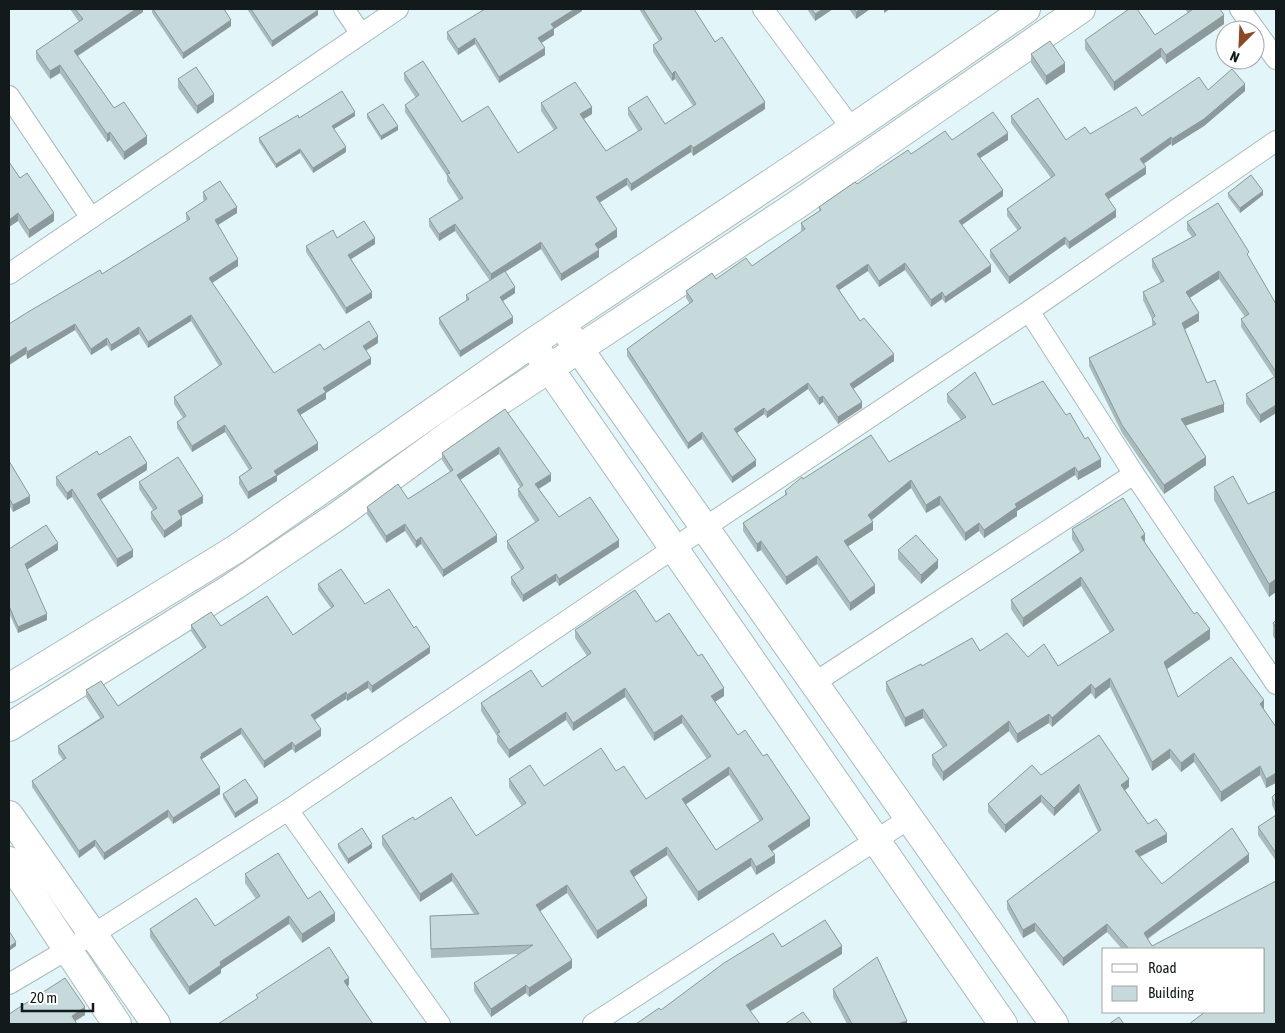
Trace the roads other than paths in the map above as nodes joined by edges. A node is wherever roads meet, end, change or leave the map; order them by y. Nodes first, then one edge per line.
1 (344, 9) edge
2 (398, 9) edge
3 (763, 9) edge
4 (1026, 9) edge
5 (1081, 9) edge
6 (1240, 9) edge
7 (361, 34) junction
8 (1276, 60) edge
9 (9, 96) edge
10 (852, 129) junction
11 (1276, 141) edge
12 (91, 218) junction
13 (9, 274) edge
14 (1029, 311) junction
15 (562, 324) junction
16 (532, 343) junction
17 (580, 350) junction
18 (550, 369) junction
19 (1134, 474) junction
20 (705, 528) junction
21 (674, 548) junction
22 (814, 683) junction
23 (1276, 684) edge
24 (9, 688) edge
25 (9, 727) edge
26 (288, 810) junction
27 (9, 815) edge
28 (910, 818) junction
29 (876, 839) junction
30 (9, 861) edge
31 (92, 935) junction
32 (67, 950) junction
33 (9, 984) edge
34 (1047, 1014) edge
35 (117, 1024) edge
36 (156, 1024) edge
37 (440, 1024) edge
38 (593, 1024) edge
39 (1003, 1024) edge
40 (1015, 1024) edge

1 - 7 street
2 - 7 street
3 - 10 street
4 - 10 street
5 - 17 street
6 - 8 street
7 - 12 street
9 - 12 street
10 - 15 street
11 - 14 street
12 - 13 street
14 - 19 street
14 - 20 street
15 - 16 street
15 - 17 street
16 - 18 street
16 - 24 street
17 - 18 street
17 - 20 street
18 - 21 street
18 - 25 street
19 - 22 street
19 - 23 street
20 - 21 street
20 - 22 street
21 - 26 street
21 - 29 street
22 - 28 street
26 - 31 street
26 - 37 street
27 - 31 street
28 - 29 street
28 - 34 street
29 - 38 street
29 - 39 street
30 - 32 street
31 - 32 street
31 - 36 street
32 - 33 street
32 - 35 street
34 - 40 street

